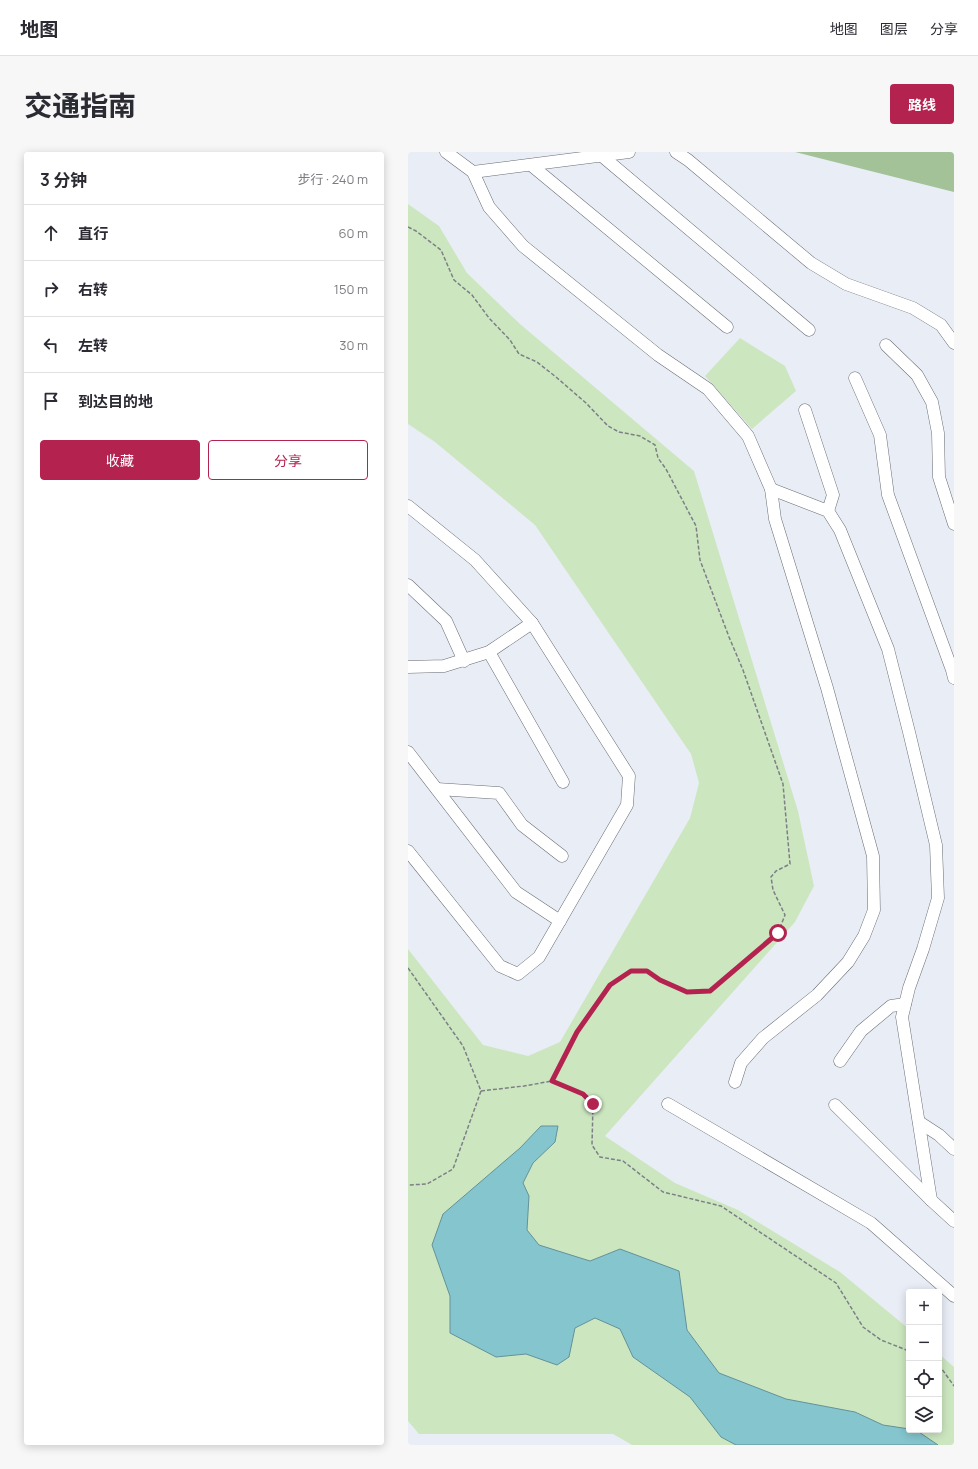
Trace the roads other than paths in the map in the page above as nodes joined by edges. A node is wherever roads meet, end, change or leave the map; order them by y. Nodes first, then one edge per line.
1 (446, 152) edge
2 (629, 152) edge
3 (676, 152) edge
4 (602, 156) junction
5 (531, 165) junction
6 (472, 172) junction
7 (727, 327) dead end
8 (809, 330) dead end
9 (954, 343) edge
10 (886, 345) dead end
11 (855, 378) dead end
12 (805, 410) dead end
13 (771, 489) junction
14 (408, 506) edge
15 (828, 511) junction
16 (954, 524) edge
17 (408, 585) edge
18 (532, 623) junction
19 (489, 652) junction
20 (464, 661) junction
21 (408, 667) edge
22 (954, 678) edge
23 (408, 752) edge
24 (563, 782) dead end
25 (437, 789) junction
26 (408, 851) edge
27 (562, 856) dead end
28 (560, 921) junction
29 (905, 1004) junction
30 (840, 1061) dead end
31 (736, 1082) dead end
32 (668, 1104) dead end
33 (835, 1105) dead end
34 (919, 1122) junction
35 (954, 1150) edge
36 (931, 1200) junction
37 (954, 1221) edge
38 (954, 1296) edge

1 - 6 street
2 - 4 street
3 - 9 street
4 - 5 street
4 - 8 street
5 - 6 street
5 - 7 street
6 - 13 street
10 - 16 street
11 - 22 street
12 - 15 street
13 - 15 street
13 - 31 street
14 - 18 street
15 - 29 street
17 - 20 street
18 - 19 street
18 - 28 street
19 - 20 street
19 - 24 street
20 - 21 street
23 - 25 street
25 - 27 street
25 - 28 street
26 - 28 street
29 - 30 street
29 - 34 street
32 - 38 street
33 - 36 street
34 - 35 street
34 - 36 street
36 - 37 street

